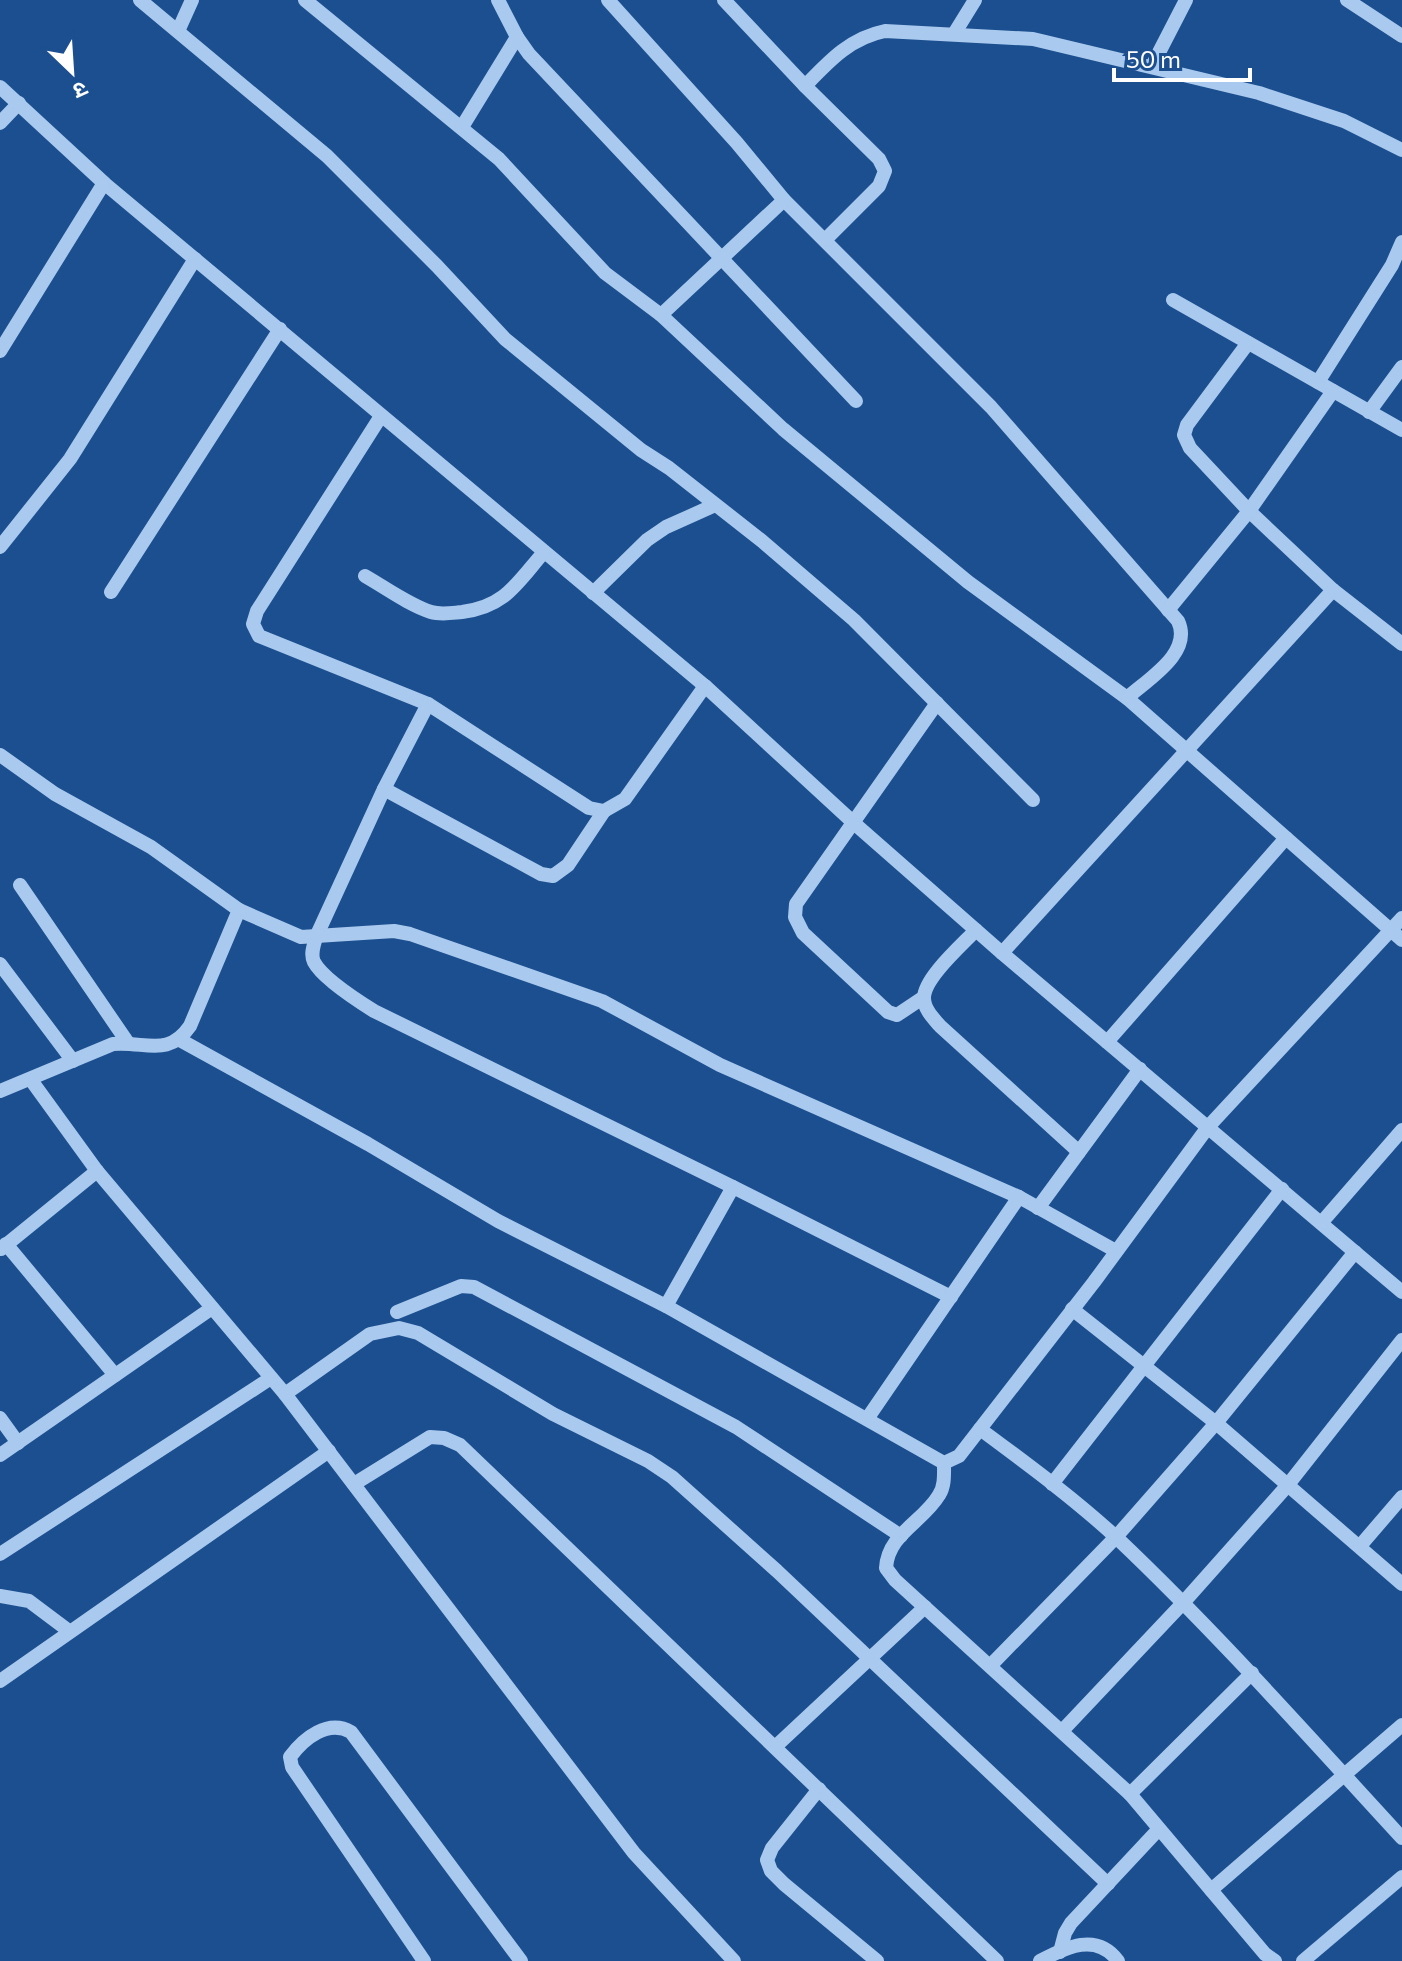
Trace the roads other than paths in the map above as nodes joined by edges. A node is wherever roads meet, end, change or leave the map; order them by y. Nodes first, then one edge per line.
1 (140, 0) edge
2 (192, 0) edge
3 (305, 0) edge
4 (498, 0) edge
5 (608, 0) edge
6 (724, 0) edge
7 (975, 0) edge
8 (1186, 0) edge
9 (1347, 0) edge
10 (178, 31) junction
11 (954, 34) junction
12 (1402, 36) edge
13 (517, 37) junction
14 (1152, 66) junction
15 (805, 86) junction
16 (0, 87) edge
17 (19, 103) junction
18 (0, 123) edge
19 (462, 127) junction
20 (1402, 150) edge
21 (104, 183) junction
22 (784, 200) junction
23 (825, 240) junction
24 (1402, 242) edge
25 (721, 258) junction
26 (195, 259) junction
27 (1173, 300) dead end
28 (661, 315) junction
29 (280, 329) junction
30 (1248, 343) junction
31 (0, 351) edge
32 (1402, 367) edge
33 (1318, 382) junction
34 (1333, 391) junction
35 (856, 401) dead end
36 (1369, 412) junction
37 (381, 416) junction
38 (1402, 430) edge
39 (715, 505) junction
40 (1249, 511) junction
41 (0, 547) edge
42 (544, 552) junction
43 (365, 576) dead end
44 (1333, 590) junction
45 (111, 592) dead end
46 (593, 593) junction
47 (1168, 610) junction
48 (1402, 644) edge
49 (705, 686) junction
50 (1127, 698) junction
51 (937, 703) junction
52 (428, 704) junction
53 (1187, 752) junction
54 (0, 755) edge
55 (384, 789) junction
56 (1033, 800) dead end
57 (604, 811) junction
58 (855, 824) junction
59 (1286, 838) junction
60 (20, 885) dead end
61 (239, 910) junction
62 (1402, 918) edge
63 (976, 930) junction
64 (1390, 930) junction
65 (316, 937) junction
66 (1402, 940) edge
67 (1002, 953) junction
68 (0, 964) edge
69 (924, 997) junction
70 (180, 1040) junction
71 (1107, 1042) junction
72 (128, 1043) junction
73 (73, 1061) junction
74 (1140, 1069) junction
75 (31, 1080) junction
76 (0, 1091) edge
77 (1208, 1127) junction
78 (1402, 1130) edge
79 (1079, 1152) junction
80 (97, 1171) junction
81 (733, 1187) junction
82 (1282, 1189) junction
83 (1019, 1197) junction
84 (1038, 1208) junction
85 (1322, 1222) junction
86 (3, 1247) edge
87 (1116, 1251) junction
88 (1355, 1252) junction
89 (1402, 1292) edge
90 (951, 1297) junction
91 (666, 1306) junction
92 (212, 1308) junction
93 (1072, 1309) junction
94 (397, 1312) dead end
95 (1402, 1340) edge
96 (1144, 1364) junction
97 (115, 1375) junction
98 (271, 1378) junction
99 (285, 1394) junction
100 (0, 1418) edge
101 (867, 1419) junction
102 (1216, 1423) junction
103 (980, 1429) junction
104 (18, 1443) junction
105 (329, 1451) junction
106 (0, 1455) edge
107 (944, 1463) junction
108 (354, 1484) junction
109 (1052, 1484) junction
110 (1287, 1486) junction
111 (1402, 1497) edge
112 (901, 1536) junction
113 (1116, 1537) junction
114 (1360, 1546) junction
115 (0, 1554) edge
116 (1402, 1584) edge
117 (0, 1596) edge
118 (1182, 1604) junction
119 (925, 1607) junction
120 (69, 1631) junction
121 (869, 1659) junction
122 (991, 1665) junction
123 (1252, 1673) junction
124 (0, 1681) edge
125 (1402, 1725) edge
126 (1062, 1731) junction
127 (775, 1747) junction
128 (1345, 1776) junction
129 (819, 1789) junction
130 (1130, 1794) junction
131 (1158, 1830) junction
132 (1402, 1838) edge
133 (1402, 1877) edge
134 (1108, 1884) junction
135 (1211, 1890) junction
136 (1060, 1952) junction
137 (869, 1958) edge
138 (424, 1961) edge
139 (521, 1961) edge
140 (734, 1961) edge
141 (997, 1961) edge
142 (1040, 1961) edge
143 (1118, 1961) edge
144 (1275, 1961) edge
145 (1303, 1961) edge

1 - 10 street
2 - 10 street
3 - 19 street
4 - 13 street
5 - 22 street
6 - 15 street
7 - 11 street
8 - 14 street
9 - 12 street
10 - 39 street
11 - 14 street
11 - 15 street
13 - 19 street
13 - 25 street
14 - 20 street
15 - 23 street
16 - 17 street
17 - 18 street
17 - 21 street
19 - 28 street
21 - 26 street
21 - 31 street
22 - 23 street
22 - 25 street
23 - 47 street
24 - 33 street
25 - 28 street
25 - 35 street
26 - 29 street
26 - 41 street
27 - 30 street
28 - 50 street
29 - 37 street
29 - 45 street
30 - 33 street
30 - 40 street
32 - 36 street
33 - 34 street
34 - 36 street
34 - 40 street
36 - 38 street
37 - 42 street
37 - 52 street
39 - 46 street
39 - 51 street
40 - 44 street
40 - 47 street
42 - 43 street
42 - 46 street
44 - 48 street
44 - 53 street
46 - 49 street
47 - 50 street
49 - 57 street
49 - 58 street
50 - 53 street
51 - 56 street
51 - 58 street
52 - 55 street
52 - 57 street
53 - 59 street
53 - 67 street
54 - 61 street
55 - 57 street
55 - 65 street
58 - 63 street
58 - 69 street
59 - 64 street
59 - 71 street
60 - 72 street
61 - 65 street
61 - 70 street
62 - 64 street
63 - 67 street
63 - 69 street
64 - 66 street
64 - 77 street
65 - 81 street
65 - 83 street
67 - 71 street
68 - 73 street
69 - 79 street
70 - 72 street
70 - 91 street
71 - 74 street
72 - 73 street
73 - 75 street
74 - 77 street
74 - 79 street
75 - 76 street
75 - 80 street
77 - 82 street
77 - 87 street
78 - 85 street
79 - 84 street
80 - 86 street
80 - 92 street
81 - 90 street
81 - 91 street
82 - 85 street
82 - 96 street
83 - 84 street
83 - 90 street
84 - 87 street
85 - 88 street
86 - 97 street
87 - 93 street
88 - 89 street
88 - 102 street
90 - 101 street
91 - 101 street
92 - 97 street
92 - 98 street
93 - 96 street
93 - 103 street
94 - 112 street
95 - 110 street
96 - 102 street
96 - 109 street
97 - 104 street
98 - 99 street
98 - 115 street
99 - 105 street
99 - 121 street
100 - 104 street
101 - 107 street
102 - 110 street
102 - 113 street
103 - 107 street
103 - 109 street
104 - 106 street
105 - 108 street
105 - 120 street
107 - 112 street
108 - 127 street
108 - 140 street
109 - 113 street
110 - 114 street
110 - 118 street
111 - 114 street
112 - 119 street
113 - 118 street
113 - 122 street
114 - 116 street
117 - 120 street
118 - 123 street
118 - 126 street
119 - 121 street
119 - 122 street
120 - 124 street
121 - 127 street
121 - 134 street
122 - 126 street
123 - 128 street
123 - 130 street
125 - 128 street
126 - 130 street
127 - 129 street
128 - 132 street
128 - 135 street
129 - 137 street
129 - 141 street
130 - 131 street
131 - 134 street
131 - 135 street
133 - 145 street
134 - 136 street
135 - 144 street
136 - 142 street
136 - 143 street
138 - 139 street

